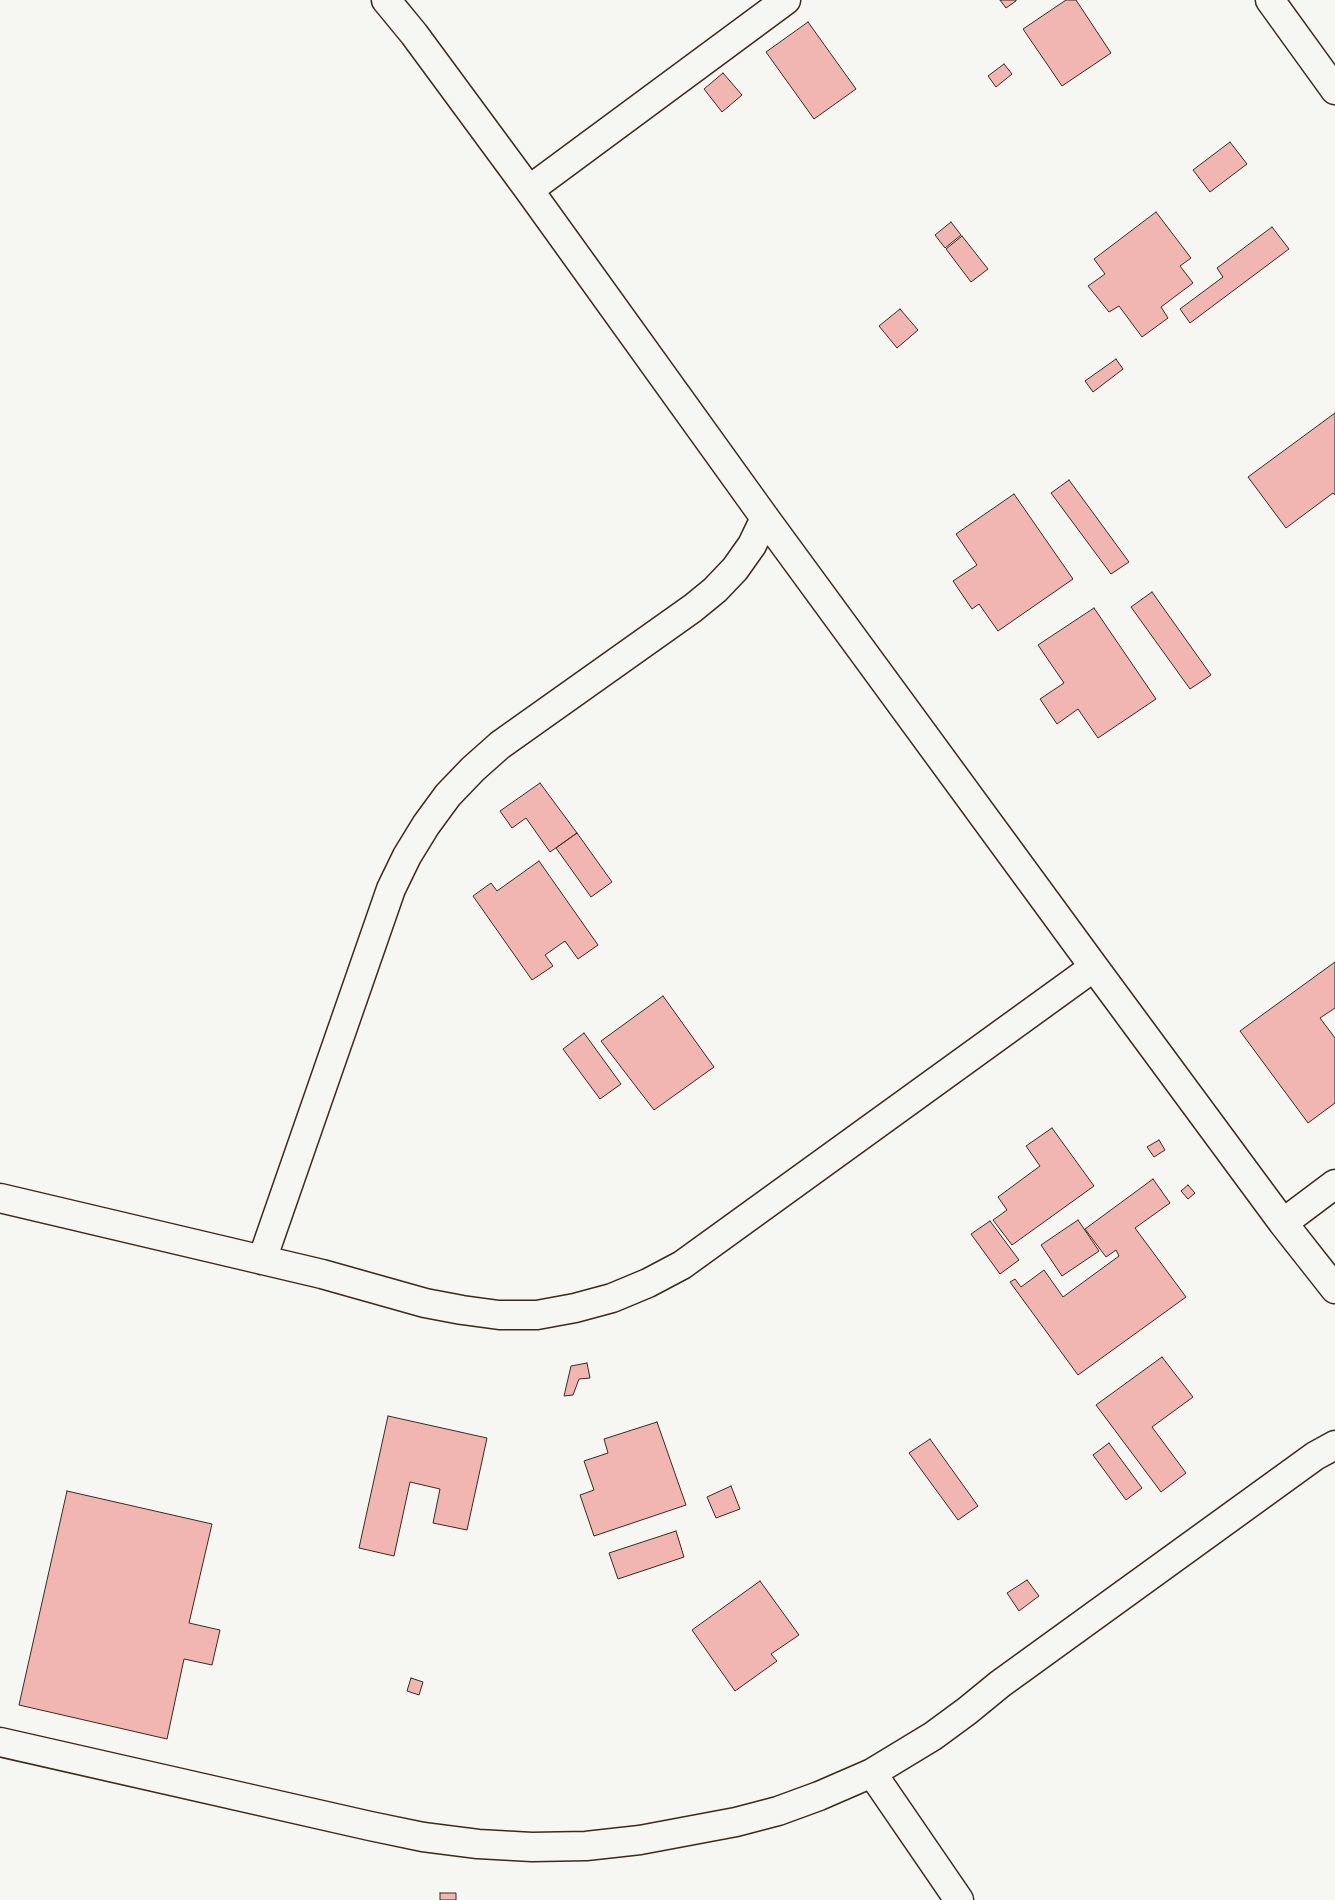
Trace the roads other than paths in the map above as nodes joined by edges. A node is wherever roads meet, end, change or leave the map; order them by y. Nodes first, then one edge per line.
1 (386, 0) edge
2 (786, 0) edge
3 (1270, 0) edge
4 (1326, 58) edge
5 (1335, 90) edge
6 (529, 190) junction
7 (765, 518) junction
8 (1094, 967) junction
9 (1335, 1184) edge
10 (0, 1198) edge
11 (1283, 1223) junction
12 (262, 1260) junction
13 (1333, 1288) edge
14 (1335, 1436) edge
15 (1325, 1450) edge
16 (0, 1742) edge
17 (872, 1773) junction
18 (959, 1900) edge

1 - 6 street
2 - 6 street
3 - 4 street
4 - 5 street
6 - 7 street
7 - 8 street
7 - 12 street
8 - 11 street
8 - 12 street
9 - 11 street
10 - 12 street
11 - 13 street
14 - 15 street
15 - 17 street
16 - 17 street
17 - 18 street

